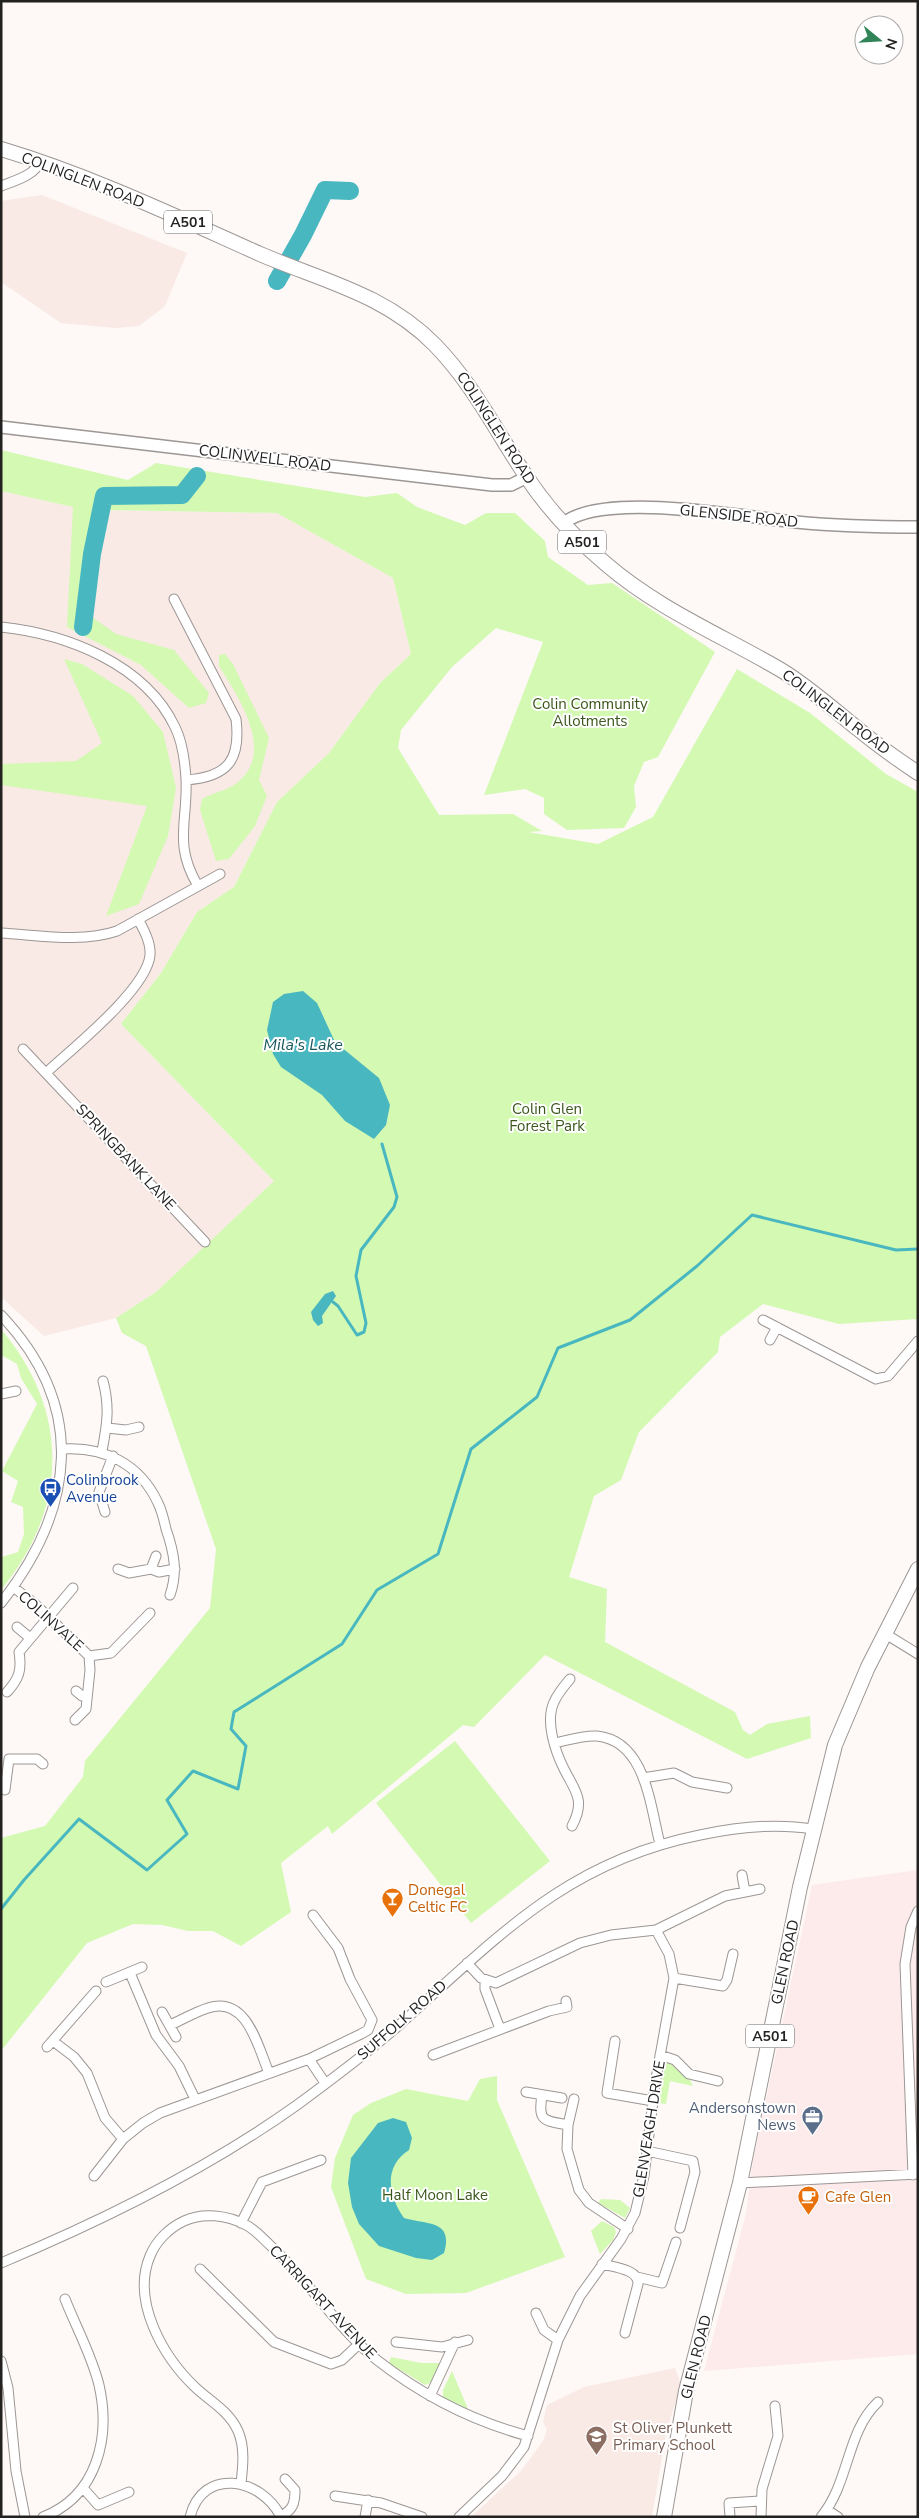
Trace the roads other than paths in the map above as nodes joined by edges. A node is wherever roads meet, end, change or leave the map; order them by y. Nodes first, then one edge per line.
1 (1, 150) edge
2 (40, 161) junction
3 (1, 186) edge
4 (1, 427) edge
5 (527, 477) junction
6 (564, 523) junction
7 (918, 527) edge
8 (174, 598) dead end
9 (1, 627) edge
10 (918, 773) edge
11 (186, 780) junction
12 (220, 874) dead end
13 (198, 886) junction
14 (138, 919) junction
15 (1, 933) edge
16 (23, 1049) dead end
17 (47, 1072) junction
18 (205, 1242) dead end
19 (1, 1315) edge
20 (763, 1320) dead end
21 (777, 1327) junction
22 (770, 1340) dead end
23 (918, 1342) edge
24 (103, 1381) dead end
25 (16, 1391) dead end
26 (1, 1394) edge
27 (139, 1427) dead end
28 (107, 1428) junction
29 (62, 1449) junction
30 (102, 1451) junction
31 (113, 1456) junction
32 (105, 1512) dead end
33 (156, 1556) dead end
34 (118, 1569) dead end
35 (151, 1569) junction
36 (175, 1569) junction
37 (918, 1569) edge
38 (13, 1587) junction
39 (74, 1588) dead end
40 (170, 1595) dead end
41 (1, 1603) edge
42 (150, 1613) dead end
43 (47, 1617) junction
44 (17, 1627) dead end
45 (884, 1633) junction
46 (30, 1638) junction
47 (918, 1654) edge
48 (89, 1656) junction
49 (570, 1679) dead end
50 (76, 1691) dead end
51 (7, 1692) dead end
52 (87, 1696) junction
53 (75, 1720) dead end
54 (555, 1743) junction
55 (5, 1757) edge
56 (44, 1764) dead end
57 (643, 1778) junction
58 (727, 1788) dead end
59 (5, 1790) dead end
60 (572, 1826) dead end
61 (813, 1829) junction
62 (660, 1844) junction
63 (742, 1875) dead end
64 (760, 1889) dead end
65 (745, 1892) junction
66 (918, 1911) edge
67 (313, 1915) dead end
68 (656, 1930) junction
69 (733, 1954) dead end
70 (467, 1963) junction
71 (142, 1967) dead end
72 (130, 1973) junction
73 (674, 1978) junction
74 (485, 1981) junction
75 (106, 1982) dead end
76 (96, 1991) dead end
77 (566, 2001) dead end
78 (162, 2012) dead end
79 (170, 2025) junction
80 (500, 2029) junction
81 (176, 2037) dead end
82 (615, 2041) dead end
83 (433, 2055) dead end
84 (660, 2055) junction
85 (309, 2059) junction
86 (269, 2073) junction
87 (718, 2081) dead end
88 (325, 2083) junction
89 (526, 2092) dead end
90 (542, 2095) junction
91 (562, 2098) dead end
92 (195, 2099) junction
93 (574, 2099) dead end
94 (653, 2101) junction
95 (568, 2125) junction
96 (123, 2139) junction
97 (647, 2151) junction
98 (321, 2160) dead end
99 (915, 2174) edge
100 (94, 2176) dead end
101 (740, 2183) junction
102 (241, 2223) junction
103 (680, 2228) dead end
104 (628, 2229) junction
105 (676, 2242) dead end
106 (1, 2263) edge
107 (602, 2264) junction
108 (200, 2269) dead end
109 (637, 2277) junction
110 (65, 2299) dead end
111 (536, 2313) dead end
112 (625, 2333) dead end
113 (468, 2340) dead end
114 (558, 2340) junction
115 (396, 2342) dead end
116 (455, 2342) junction
117 (359, 2344) junction
118 (1, 2361) edge
119 (430, 2396) junction
120 (878, 2402) dead end
121 (775, 2406) dead end
122 (6, 2426) edge
123 (528, 2436) junction
124 (285, 2479) dead end
125 (241, 2483) junction
126 (84, 2489) junction
127 (129, 2492) dead end
128 (335, 2496) dead end
129 (368, 2500) junction
130 (760, 2501) junction
131 (824, 2513) edge
132 (26, 2517) edge
133 (43, 2517) edge
134 (190, 2517) edge
135 (281, 2517) edge
136 (366, 2517) edge
137 (422, 2517) edge
138 (459, 2517) edge
139 (664, 2517) edge
140 (730, 2517) edge
141 (761, 2517) edge
142 (838, 2517) edge

1 - 2 main road, COLINGLEN ROAD / A501
2 - 3 street
2 - 5 main road, COLINGLEN ROAD / A501
4 - 5 street, COLINWELL ROAD
5 - 6 main road, COLINGLEN ROAD / A501
6 - 7 street, GLENSIDE ROAD
6 - 10 main road, COLINGLEN ROAD / A501
8 - 11 street
9 - 11 street
11 - 13 street
12 - 13 street
13 - 14 street
14 - 15 street
14 - 17 street
16 - 17 street, SPRINGBANK LANE
17 - 18 street, SPRINGBANK LANE
19 - 29 street
20 - 21 street
21 - 22 street
21 - 23 street
24 - 28 street
25 - 26 street
27 - 28 street
28 - 30 street
29 - 30 street
29 - 38 street
30 - 31 street
31 - 32 street
31 - 36 street
33 - 35 street
34 - 35 street
35 - 36 street
36 - 40 street
37 - 45 main road, GLEN ROAD / A501
38 - 41 street
38 - 43 street, COLINVALE
39 - 43 street
42 - 48 street
43 - 46 street
43 - 48 street, COLINVALE
44 - 46 street
45 - 47 street
45 - 61 main road, GLEN ROAD / A501
46 - 51 street
48 - 52 street
49 - 54 street
50 - 52 street
52 - 53 street
54 - 57 street
54 - 60 street
55 - 56 street
55 - 59 street
57 - 58 street
57 - 62 street
61 - 62 street, SUFFOLK ROAD
61 - 101 main road, GLEN ROAD / A501
62 - 70 street, SUFFOLK ROAD
63 - 65 street
64 - 65 street
65 - 68 street
66 - 99 street
67 - 85 street
68 - 73 street, GLENVEAGH DRIVE
68 - 74 street
69 - 73 street
70 - 74 street
70 - 88 street, SUFFOLK ROAD
71 - 72 street
72 - 75 street
72 - 92 street
73 - 84 street, GLENVEAGH DRIVE
74 - 80 street
76 - 96 street
77 - 80 street
78 - 79 street
79 - 81 street
79 - 86 street
80 - 83 street
82 - 94 street
84 - 87 street
84 - 94 street, GLENVEAGH DRIVE
85 - 86 street
85 - 88 street
86 - 92 street
88 - 106 street, SUFFOLK ROAD
89 - 90 street
90 - 91 street
90 - 95 street
92 - 96 street
93 - 95 street
94 - 97 street, GLENVEAGH DRIVE
95 - 104 street
96 - 100 street
97 - 103 street
97 - 104 street, GLENVEAGH DRIVE
98 - 102 street
99 - 101 street
101 - 139 main road, GLEN ROAD / A501
102 - 117 street, CARRIGART AVENUE
102 - 125 street, CARRIGART AVENUE
104 - 107 street, GLENVEAGH DRIVE
105 - 109 street
107 - 109 street
107 - 114 street, GLENVEAGH DRIVE
108 - 117 street
109 - 112 street
110 - 126 street
111 - 114 street
113 - 116 street, CARRIGART AVENUE
114 - 123 street, GLENVEAGH DRIVE
115 - 116 street, CARRIGART AVENUE
116 - 119 street
117 - 119 street, CARRIGART AVENUE
118 - 122 street
119 - 123 street, CARRIGART AVENUE
120 - 131 street
121 - 130 street
122 - 132 street
123 - 138 street, GLENVEAGH DRIVE
124 - 135 street
125 - 134 street
125 - 135 street
126 - 127 street
126 - 133 street
128 - 129 street
129 - 136 street
129 - 137 street
130 - 140 street
130 - 141 street
131 - 142 street

